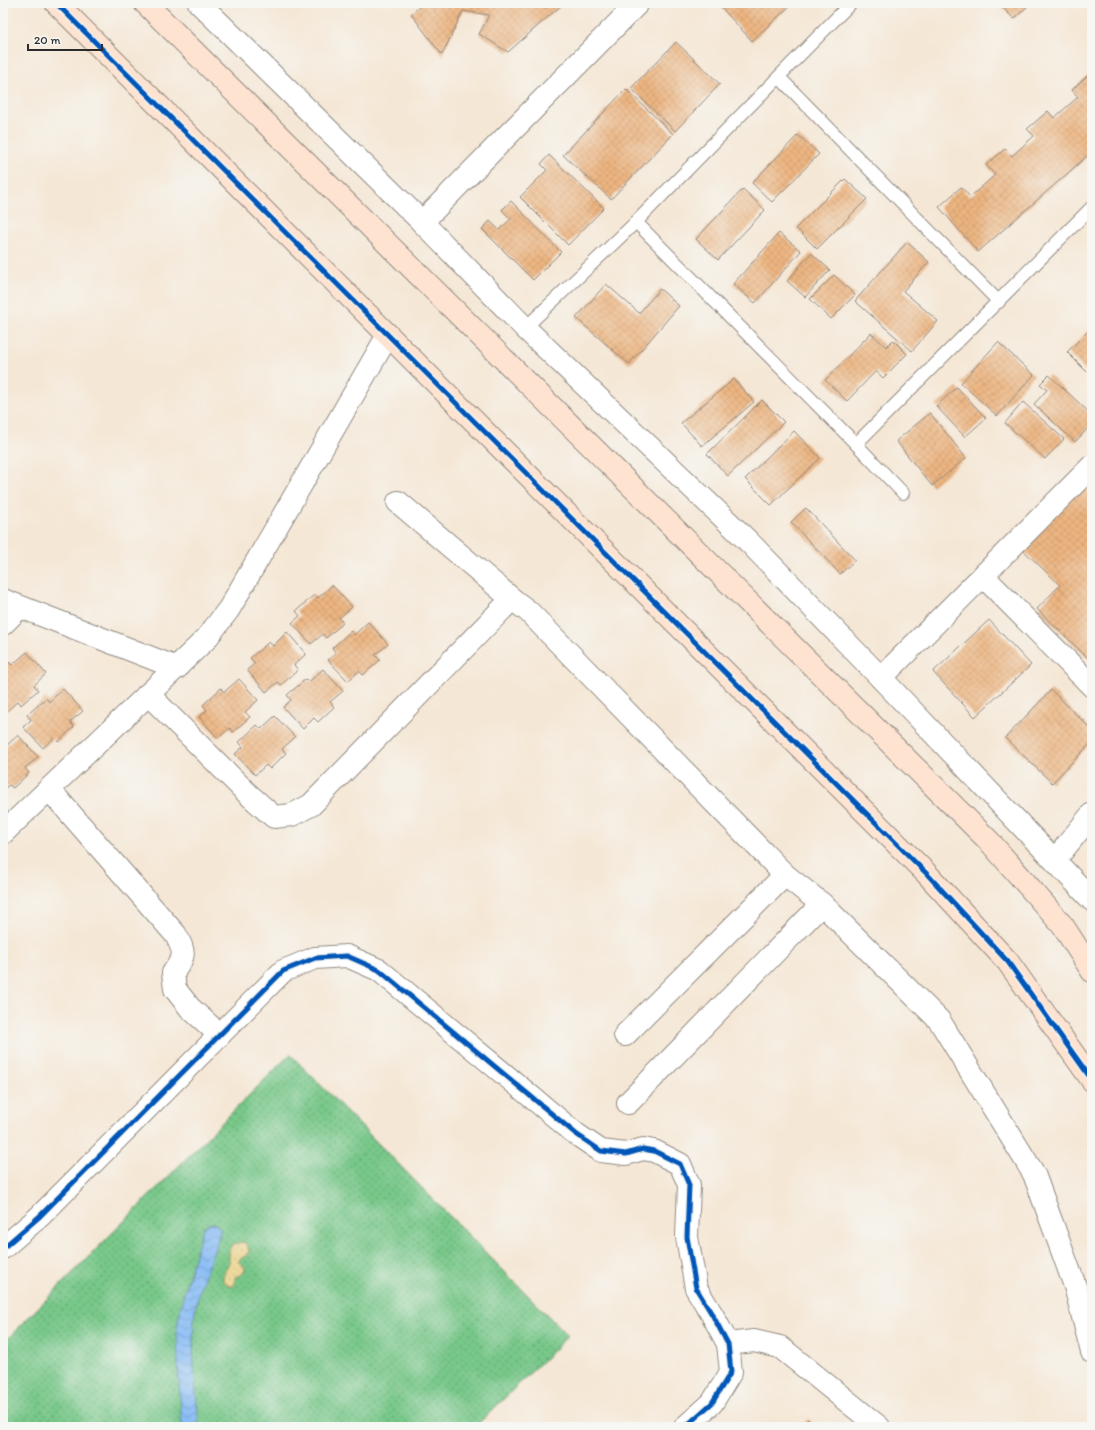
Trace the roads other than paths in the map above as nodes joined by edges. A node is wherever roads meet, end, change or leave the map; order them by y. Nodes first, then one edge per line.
1 (56, 3) edge
2 (145, 3) edge
3 (199, 3) edge
4 (638, 3) edge
5 (851, 3) edge
6 (779, 77) junction
7 (1092, 207) edge
8 (422, 222) junction
9 (636, 222) junction
10 (999, 302) junction
11 (525, 328) junction
12 (388, 335) junction
13 (856, 444) junction
14 (1092, 466) edge
15 (903, 493) dead end
16 (398, 502) dead end
17 (983, 576) junction
18 (512, 599) junction
19 (12, 604) edge
20 (3, 624) edge
21 (176, 668) junction
22 (881, 678) junction
23 (1092, 686) edge
24 (147, 695) junction
25 (49, 789) junction
26 (1092, 814) edge
27 (3, 833) edge
28 (1055, 860) junction
29 (785, 875) junction
30 (1092, 900) edge
31 (822, 904) junction
32 (1092, 971) edge
33 (220, 1035) junction
34 (625, 1035) dead end
35 (1092, 1080) edge
36 (628, 1103) dead end
37 (3, 1248) edge
38 (728, 1344) junction
39 (1092, 1352) edge
40 (685, 1427) edge
41 (879, 1427) edge

1 - 12 street
2 - 32 street
3 - 8 street
4 - 8 street
5 - 6 lane
6 - 9 lane
6 - 10 lane
7 - 10 lane
8 - 11 street
9 - 11 lane
9 - 13 lane
10 - 13 lane
11 - 22 street
12 - 21 street
12 - 35 street
13 - 15 lane
14 - 17 street
16 - 18 street
17 - 22 street
17 - 23 street
18 - 24 street
18 - 29 street
19 - 20 street
19 - 21 street
21 - 24 street
22 - 28 street
24 - 25 street
25 - 27 street
25 - 33 street
26 - 28 street
28 - 30 street
29 - 31 street
29 - 34 street
31 - 36 street
31 - 39 street
33 - 37 street
33 - 38 street
38 - 40 street
38 - 41 street

